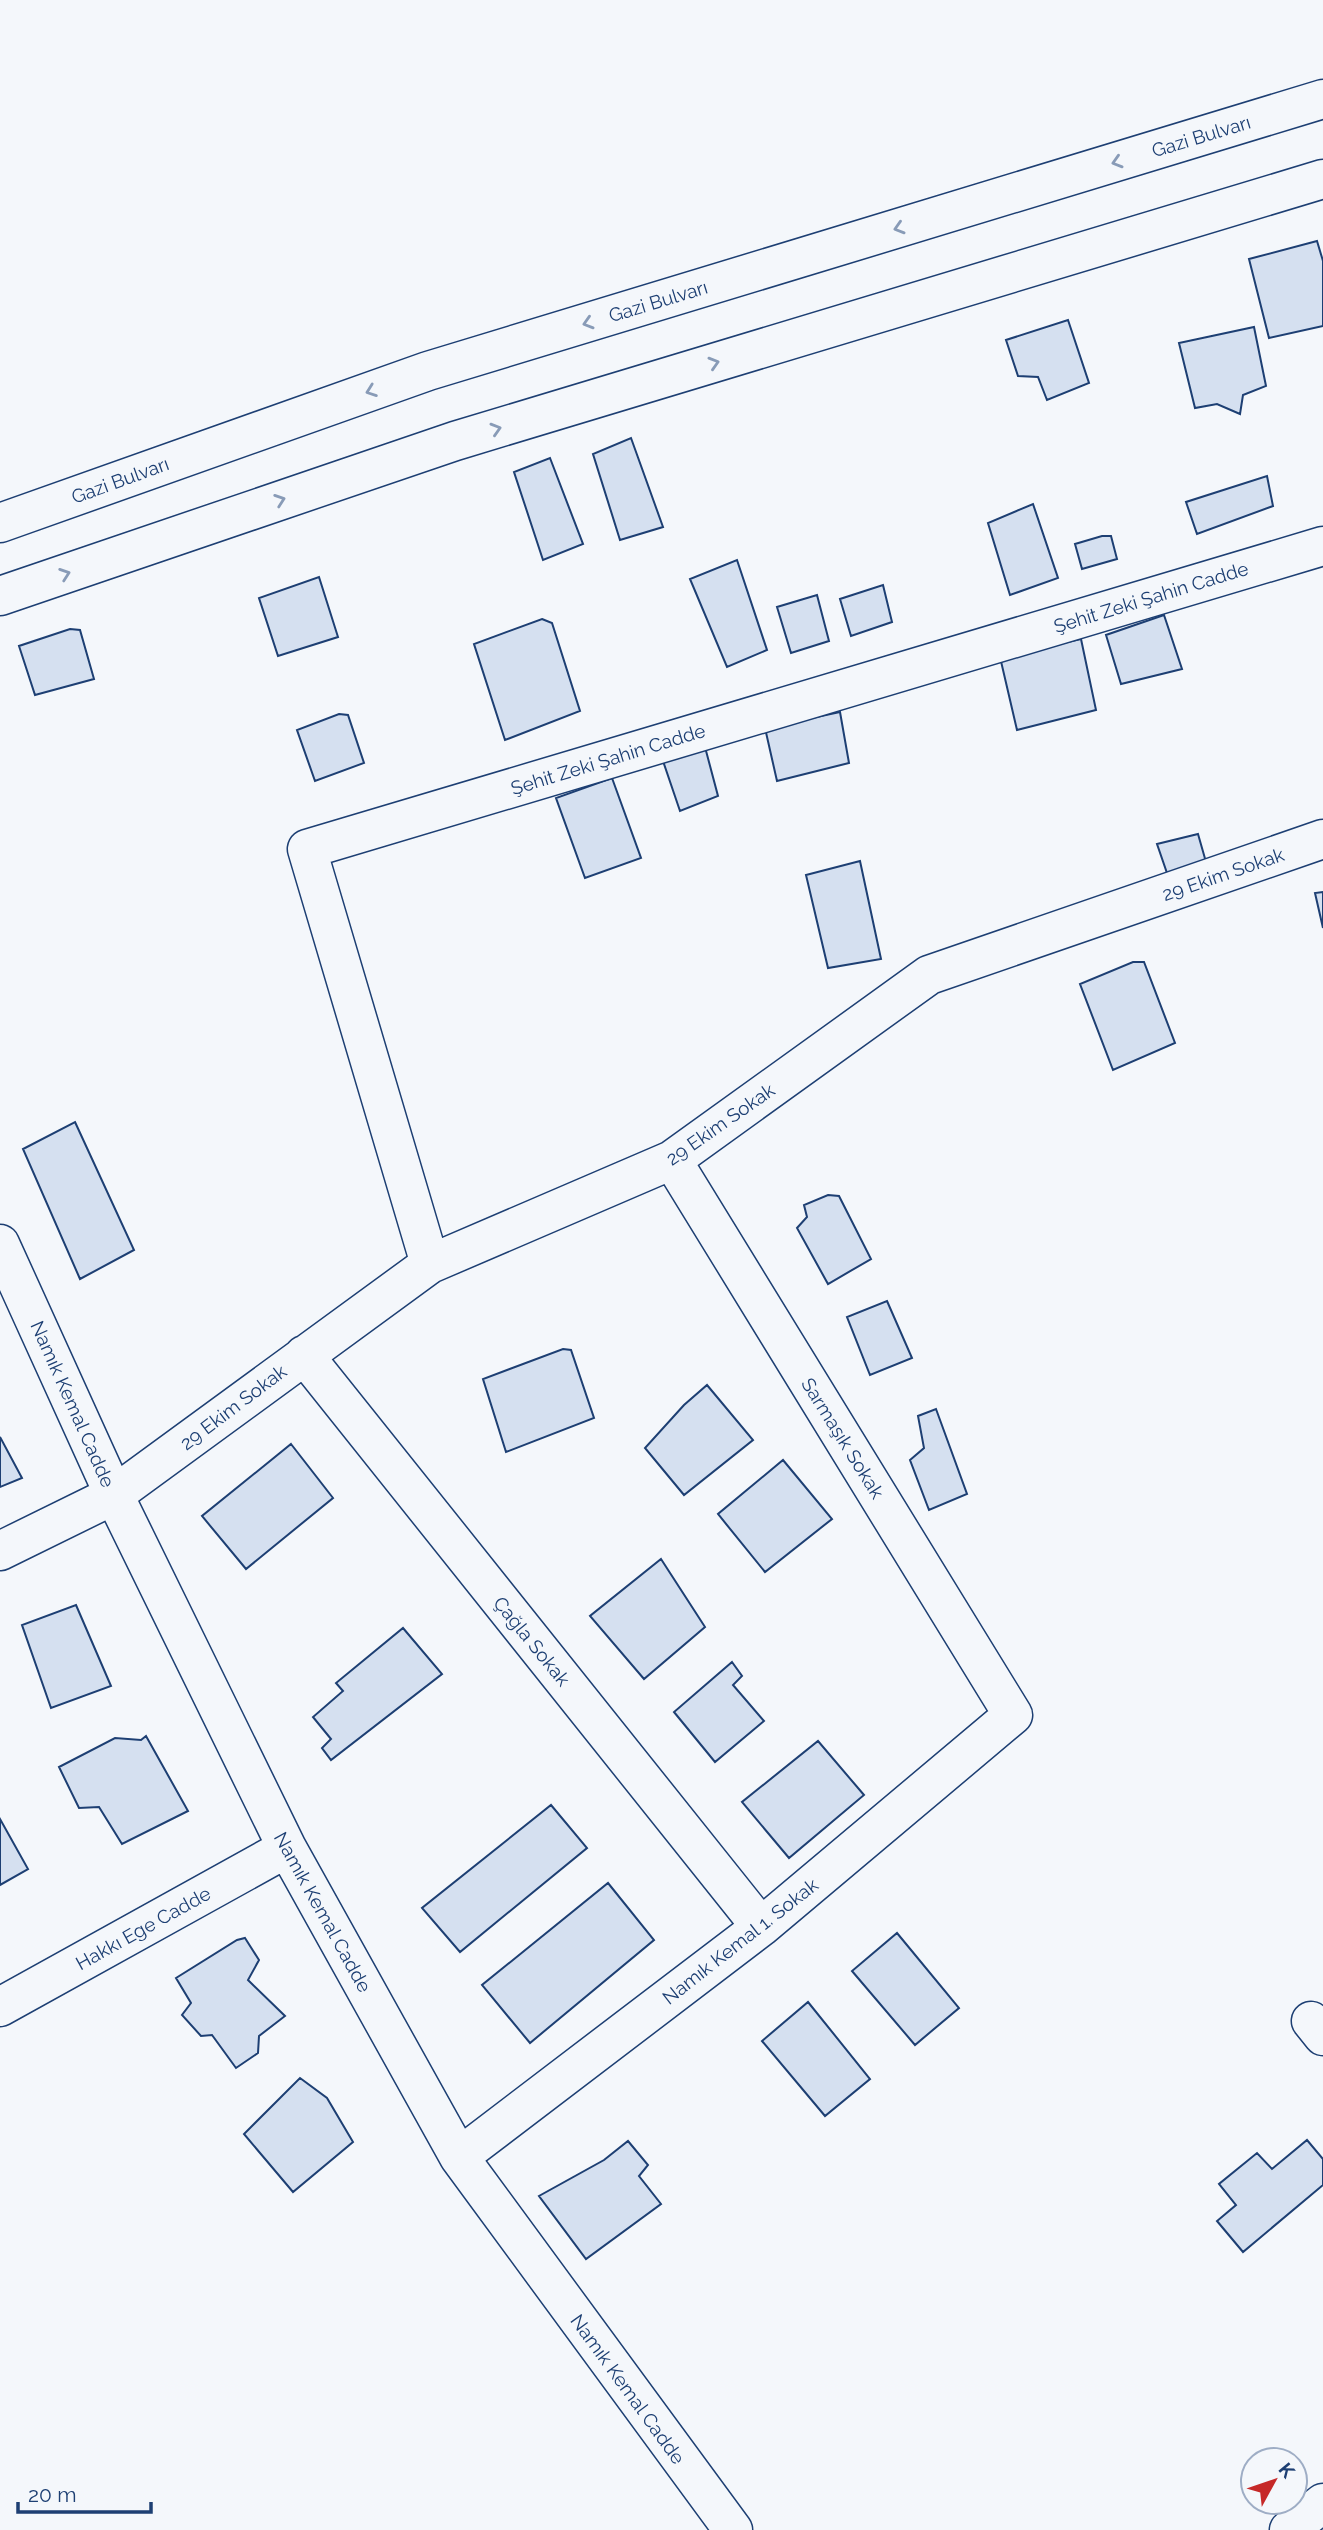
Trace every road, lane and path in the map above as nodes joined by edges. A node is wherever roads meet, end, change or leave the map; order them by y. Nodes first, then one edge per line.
1 (1323, 99) edge
2 (1323, 179) edge
3 (0, 523) edge
4 (1323, 546) edge
5 (0, 596) edge
6 (1323, 839) edge
7 (672, 1160) junction
8 (0, 1244) edge
9 (430, 1264) junction
10 (304, 1355) junction
11 (114, 1495) junction
12 (0, 1551) edge
13 (1013, 1715) joint
14 (287, 1848) junction
15 (761, 1927) junction
16 (0, 2007) edge
17 (459, 2157) junction
18 (1323, 2503) edge
19 (733, 2530) edge
20 (1289, 2530) edge

1 -> 3 street, Gazi Bulvarı
5 -> 2 street
4 - 9 street, Şehit Zeki Şahin Cadde
6 - 7 street, 29 Ekim Sokak
7 - 9 street, 29 Ekim Sokak
7 - 13 street, Sarmaşık Sokak
8 - 11 street, Namık Kemal Cadde
9 - 10 street, 29 Ekim Sokak
10 - 11 street, 29 Ekim Sokak
10 - 15 street, Çağla Sokak
11 - 12 street, 29 Ekim Sokak
11 - 14 street, Namık Kemal Cadde
13 - 15 street, Namık Kemal 1. Sokak
14 - 16 street, Hakkı Ege Cadde
14 - 17 street, Namık Kemal Cadde
15 - 17 street, Namık Kemal 1. Sokak
17 - 19 street, Namık Kemal Cadde
18 - 20 street

